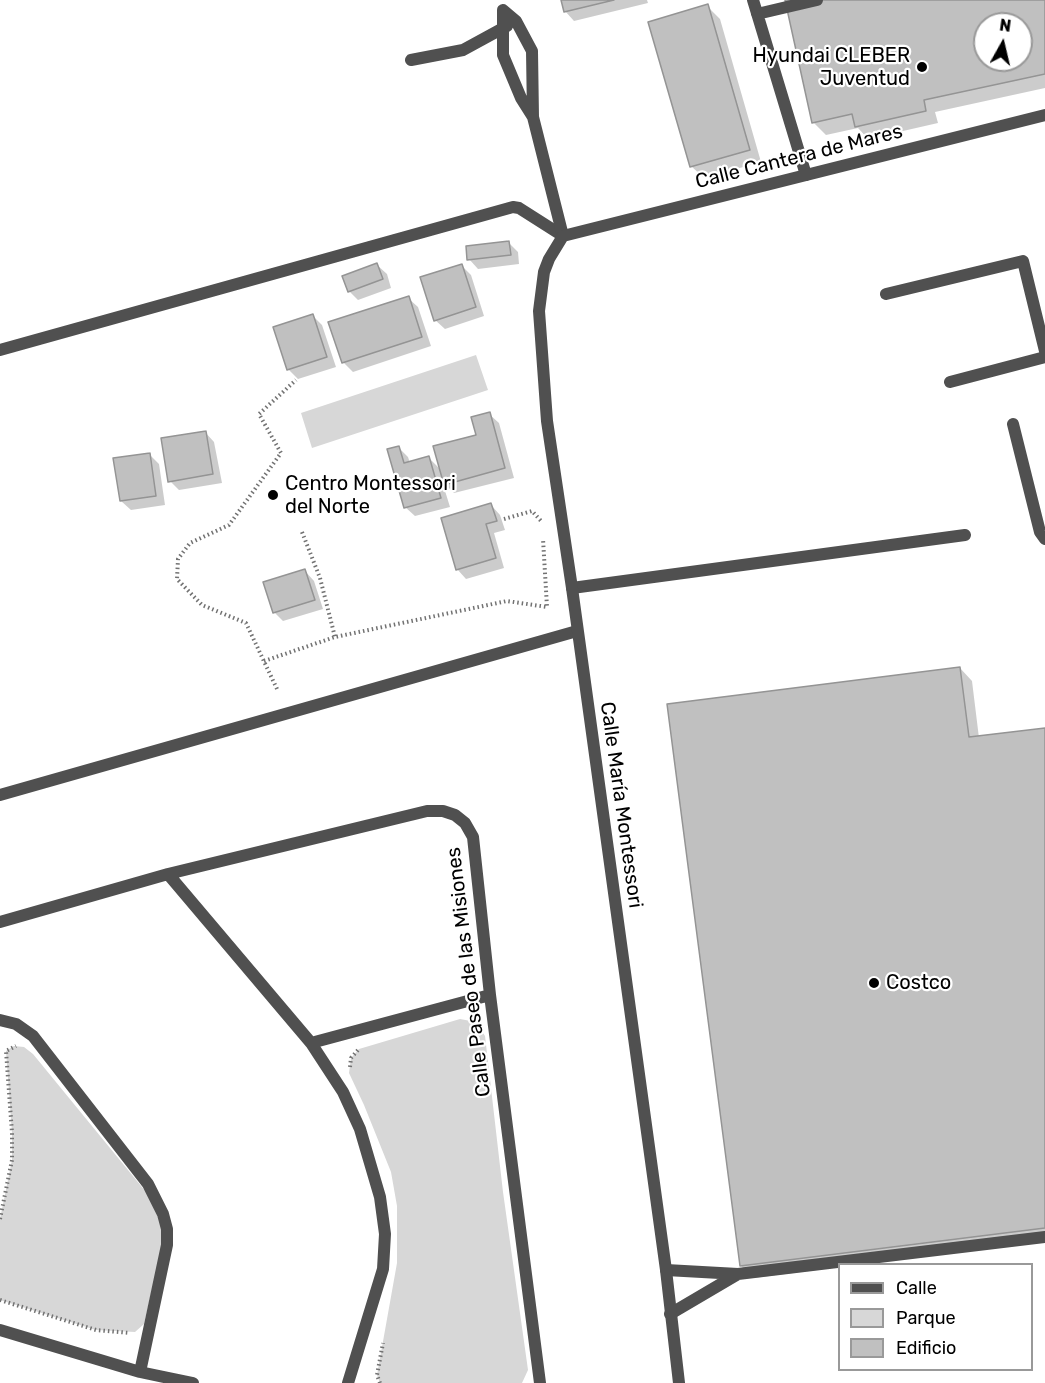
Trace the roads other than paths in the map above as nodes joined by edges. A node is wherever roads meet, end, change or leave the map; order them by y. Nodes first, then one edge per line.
1 (753, 0) edge
2 (817, 0) edge
3 (501, 5) edge
4 (758, 14) junction
5 (516, 21) junction
6 (502, 28) junction
7 (411, 60) dead end
8 (1045, 115) edge
9 (533, 117) junction
10 (806, 175) junction
11 (563, 236) junction
12 (886, 294) dead end
13 (0, 350) edge
14 (1045, 351) edge
15 (1045, 357) edge
16 (950, 382) dead end
17 (1012, 424) dead end
18 (965, 535) dead end
19 (1045, 539) edge
20 (572, 588) junction
21 (577, 631) junction
22 (0, 795) edge
23 (168, 874) junction
24 (0, 922) edge
25 (490, 995) junction
26 (0, 1020) edge
27 (311, 1043) junction
28 (1045, 1237) edge
29 (666, 1269) junction
30 (738, 1274) junction
31 (670, 1314) junction
32 (0, 1330) edge
33 (140, 1372) junction
34 (193, 1383) edge
35 (348, 1383) edge
36 (540, 1383) edge
37 (680, 1383) edge

1 - 4 street
2 - 4 street
3 - 5 street
3 - 6 street
4 - 10 street
5 - 6 street
5 - 9 street
6 - 7 street
6 - 9 street
8 - 10 street, Calle Cantera de Mares
9 - 11 street
10 - 11 street, Calle Cantera de Mares
11 - 13 street
11 - 20 street, Calle María Montessori
12 - 14 street
15 - 16 street
17 - 19 street
18 - 20 street
20 - 21 street, Calle María Montessori
21 - 22 street
21 - 29 street, Calle María Montessori
23 - 24 street, Calle Paseo de las Misiones
23 - 25 street, Calle Paseo de las Misiones
23 - 27 street
25 - 27 street
25 - 36 street, Calle Paseo de las Misiones
26 - 33 street
27 - 35 street
28 - 30 street
29 - 30 street
29 - 31 street, Calle María Montessori
30 - 31 street
31 - 37 street, Calle María Montessori
32 - 33 street
33 - 34 street

